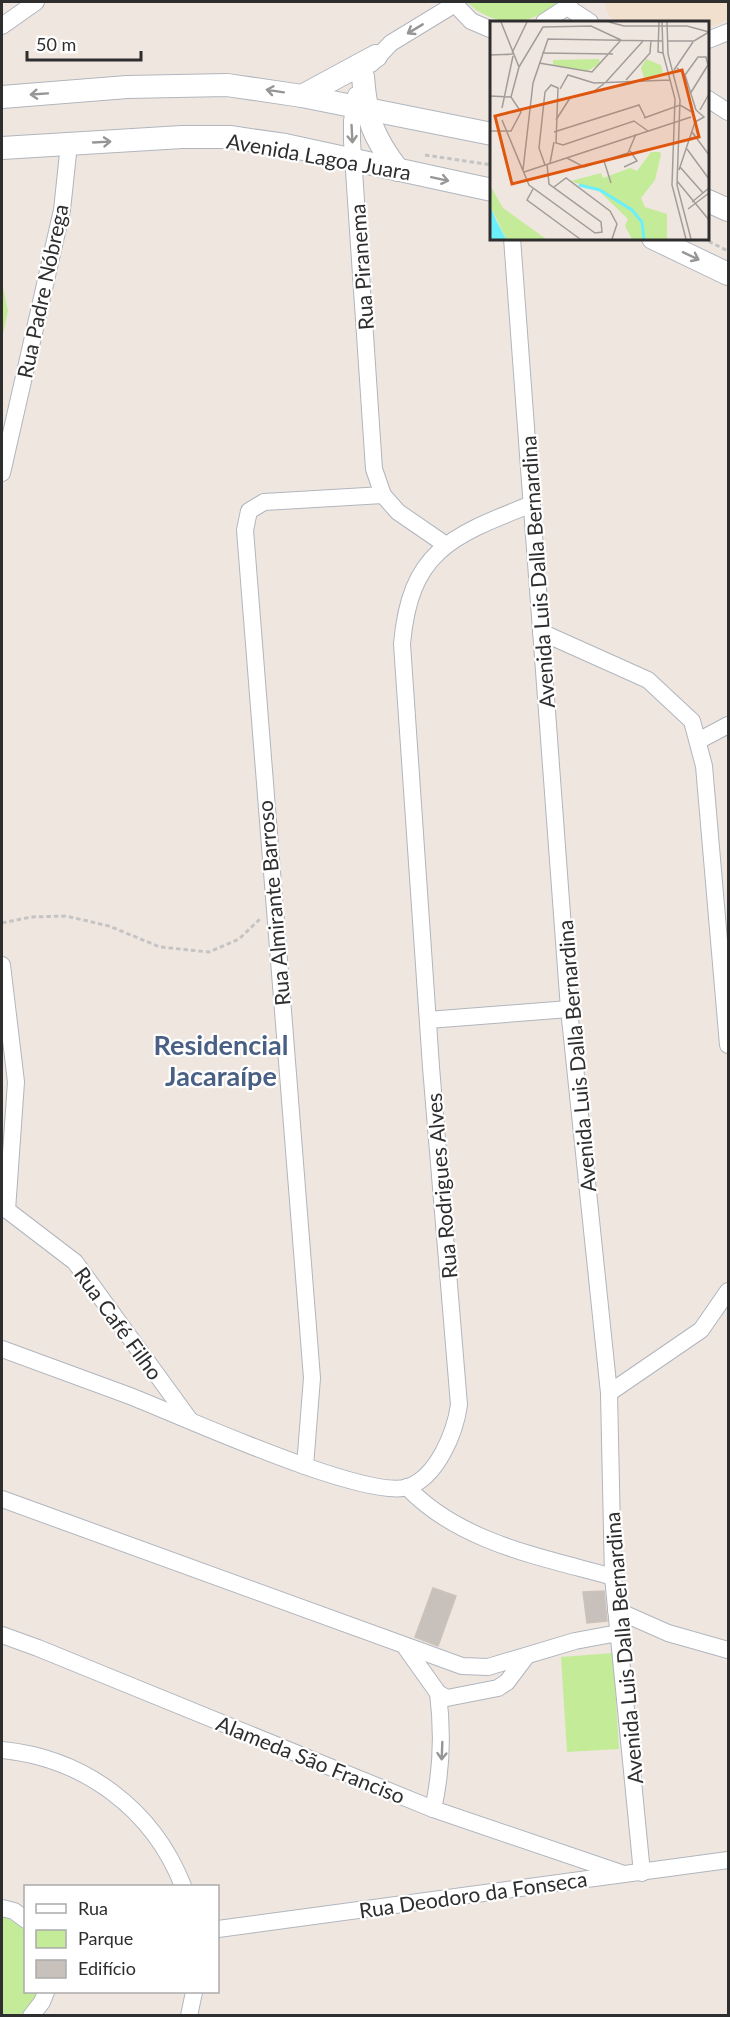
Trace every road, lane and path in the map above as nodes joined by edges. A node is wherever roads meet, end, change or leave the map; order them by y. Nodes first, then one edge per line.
1 (36, 2) edge
2 (454, 3) edge
3 (568, 4) edge
4 (545, 21) edge
5 (589, 21) edge
6 (2, 26) edge
7 (490, 29) edge
8 (729, 32) edge
9 (709, 40) edge
10 (376, 56) junction
11 (363, 77) joint
12 (302, 96) junction
13 (2, 97) edge
14 (709, 100) edge
15 (359, 109) junction
16 (729, 112) edge
17 (490, 134) edge
18 (69, 144) junction
19 (2, 148) edge
20 (354, 161) junction
21 (398, 170) junction
22 (490, 189) edge
23 (709, 201) edge
24 (729, 210) edge
25 (512, 240) edge
26 (657, 240) edge
27 (706, 240) edge
28 (729, 251) edge
29 (729, 274) edge
30 (2, 473) edge
31 (382, 495) junction
32 (532, 504) junction
33 (446, 545) junction
34 (541, 632) junction
35 (729, 725) edge
36 (698, 741) junction
37 (273, 907) junction
38 (2, 924) edge
39 (2, 965) edge
40 (570, 1010) junction
41 (428, 1020) junction
42 (728, 1022) edge
43 (729, 1045) edge
44 (4, 1212) edge
45 (729, 1291) edge
46 (2, 1349) edge
47 (609, 1393) junction
48 (189, 1419) junction
49 (305, 1466) junction
50 (407, 1487) junction
51 (2, 1499) edge
52 (613, 1577) junction
53 (616, 1610) junction
54 (618, 1633) junction
55 (2, 1635) edge
56 (405, 1647) junction
57 (729, 1650) edge
58 (525, 1658) junction
59 (438, 1693) junction
60 (2, 1750) edge
61 (433, 1809) junction
62 (729, 1860) edge
63 (642, 1873) junction
64 (624, 1874) junction
65 (182, 1885) edge
66 (2, 1908) edge
67 (24, 1918) edge
68 (219, 1929) edge
69 (46, 1993) edge
70 (194, 1993) edge
71 (31, 2016) edge
72 (189, 2016) edge

1 - 6 street
2 - 7 street
2 -> 10 street
3 - 4 street
3 - 5 street
8 - 9 street
10 - 11 street
10 - 12 main road
11 - 15 main road
12 -> 13 main road
12 - 15 main road
14 - 16 street
15 - 17 main road
15 -> 20 street, Rua Piranema
15 - 21 main road
18 - 19 main road, Avenida Lagoa Juara
18 -> 20 main road, Avenida Lagoa Juara
18 - 30 street, Rua Padre Nóbrega
20 - 21 main road, Avenida Lagoa Juara
20 - 31 street, Rua Piranema
21 -> 22 main road, Avenida Lagoa Juara
23 - 24 main road
25 - 32 street, Avenida Luis Dalla Bernardina
26 -> 29 main road
27 - 28 path
31 - 33 street, Rua Piranema
31 - 37 street, Rua Almirante Barroso
32 - 33 street, Rua Rodrigues Alves
32 - 34 street, Avenida Luis Dalla Bernardina
33 - 41 street, Rua Rodrigues Alves
34 - 36 street
34 - 40 street, Avenida Luis Dalla Bernardina
35 - 36 street
36 - 42 street
37 - 38 path
37 - 49 street, Rua Almirante Barroso
39 - 44 street, Rua Café Filho
40 - 41 street
40 - 47 street, Avenida Luis Dalla Bernardina
41 - 50 street, Rua Rodrigues Alves
42 - 43 street
44 - 48 street, Rua Café Filho
45 - 47 street
46 - 48 street
47 - 52 street, Avenida Luis Dalla Bernardina
48 - 49 street
49 - 50 street
50 - 52 street
51 - 56 street
52 - 53 street, Avenida Luis Dalla Bernardina
53 - 54 street, Avenida Luis Dalla Bernardina
53 - 57 street
54 - 58 street
54 - 63 street, Avenida Luis Dalla Bernardina
55 - 61 street, Alameda São Franciso
56 - 58 street
56 - 59 street
58 - 59 street
59 -> 61 street
60 - 65 street
61 - 64 street, Alameda São Franciso
62 - 63 street, Rua Deodoro da Fonseca
63 - 64 street, Rua Deodoro da Fonseca
64 - 68 street, Rua Deodoro da Fonseca
66 - 67 street
69 - 71 street
70 - 72 street

